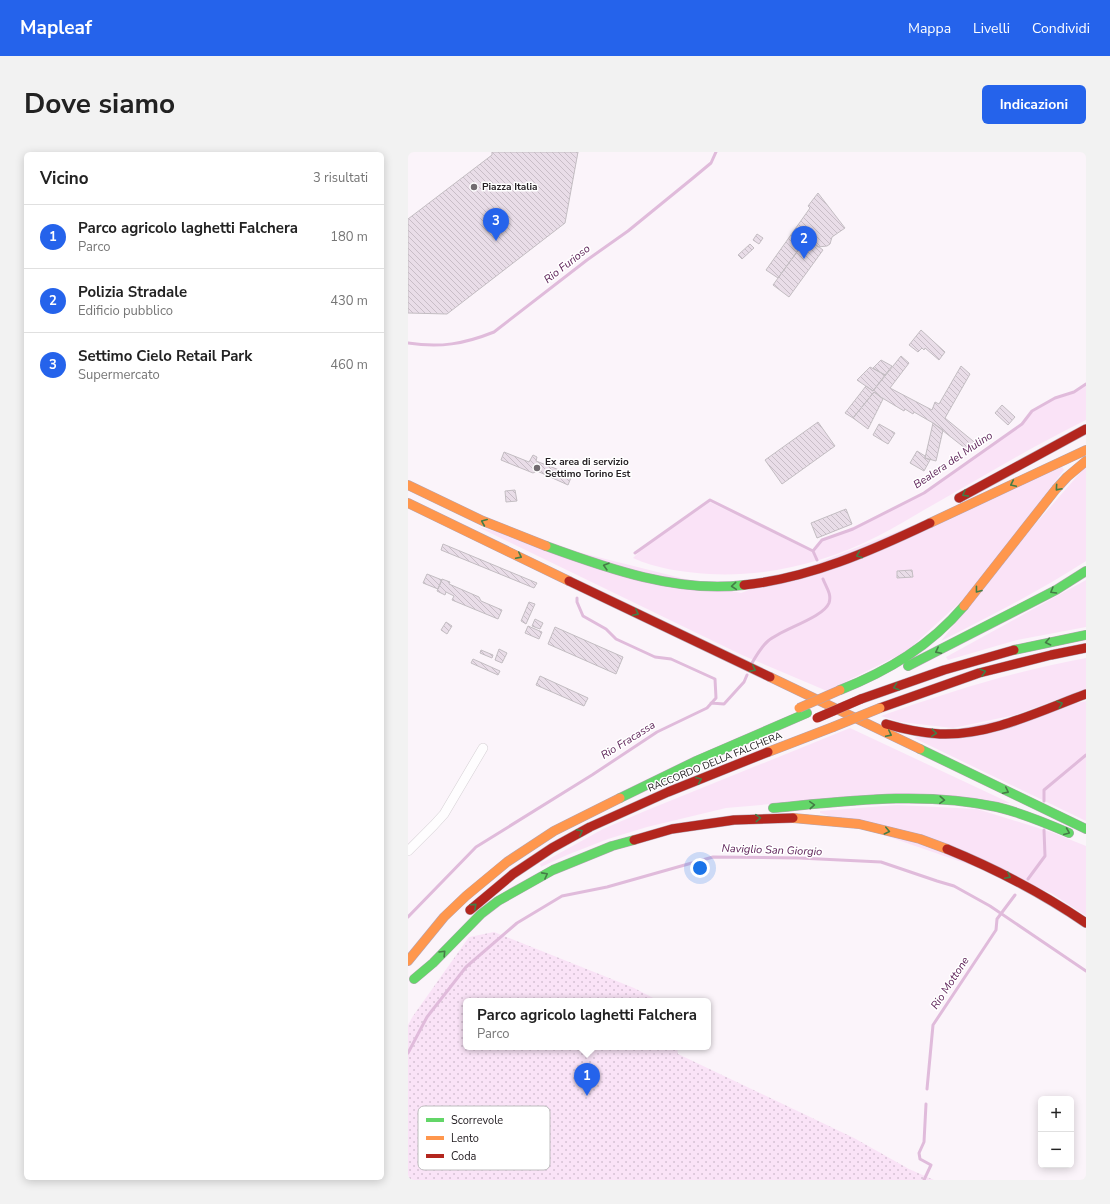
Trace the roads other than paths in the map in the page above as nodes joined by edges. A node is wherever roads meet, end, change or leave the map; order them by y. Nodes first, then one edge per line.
1 (1086, 429) edge
2 (1086, 450) edge
3 (1086, 461) edge
4 (408, 486) edge
5 (954, 501) dead end
6 (408, 503) edge
7 (941, 508) dead end
8 (895, 539) junction
9 (1086, 571) edge
10 (1086, 635) edge
11 (1086, 648) edge
12 (778, 681) junction
13 (1086, 694) edge
14 (779, 726) junction
15 (483, 748) dead end
16 (764, 808) dead end
17 (748, 810) dead end
18 (678, 828) junction
19 (1086, 829) edge
20 (1075, 835) dead end
21 (408, 851) edge
22 (462, 917) dead end
23 (1086, 923) edge
24 (440, 943) dead end
25 (408, 960) edge

1 -> 5 highway
2 -> 8 highway
3 -> 14 highway, bridge
8 -> 4 highway
6 -> 12 highway
7 - 8 highway
9 -> 14 highway
10 -> 14 highway, RACCORDO DELLA FALCHERA, bridge
22 -> 11 highway, RACCORDO DELLA FALCHERA, bridge
12 -> 13 highway
12 -> 19 highway
14 - 25 highway, RACCORDO DELLA FALCHERA
15 - 21 street
16 -> 20 highway
17 - 18 highway
18 -> 23 highway
24 -> 18 highway

